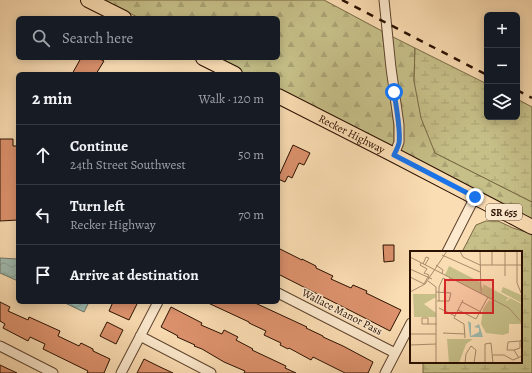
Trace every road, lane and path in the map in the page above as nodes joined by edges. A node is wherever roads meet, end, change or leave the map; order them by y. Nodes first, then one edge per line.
1 (88, 0) edge
2 (384, 0) edge
3 (120, 16) edge
4 (207, 60) edge
5 (230, 72) edge
6 (280, 97) edge
7 (394, 155) junction
8 (475, 197) junction
9 (532, 227) edge
10 (448, 251) edge
11 (280, 294) edge
12 (157, 304) edge
13 (410, 325) edge
14 (140, 336) junction
15 (0, 346) edge
16 (395, 353) junction
17 (53, 373) edge
18 (121, 373) edge
19 (211, 373) edge
20 (385, 373) edge

1 - 3 main road
2 - 7 street
4 - 5 main road
6 - 7 main road, Recker Highway / SR 655
7 - 8 main road, Recker Highway / SR 655
8 - 9 main road, Recker Highway / SR 655
8 - 10 street
11 - 16 street, Wallace Manor Pass
12 - 14 street
13 - 16 street
14 - 18 street
14 - 19 street
15 - 17 street
16 - 20 street

